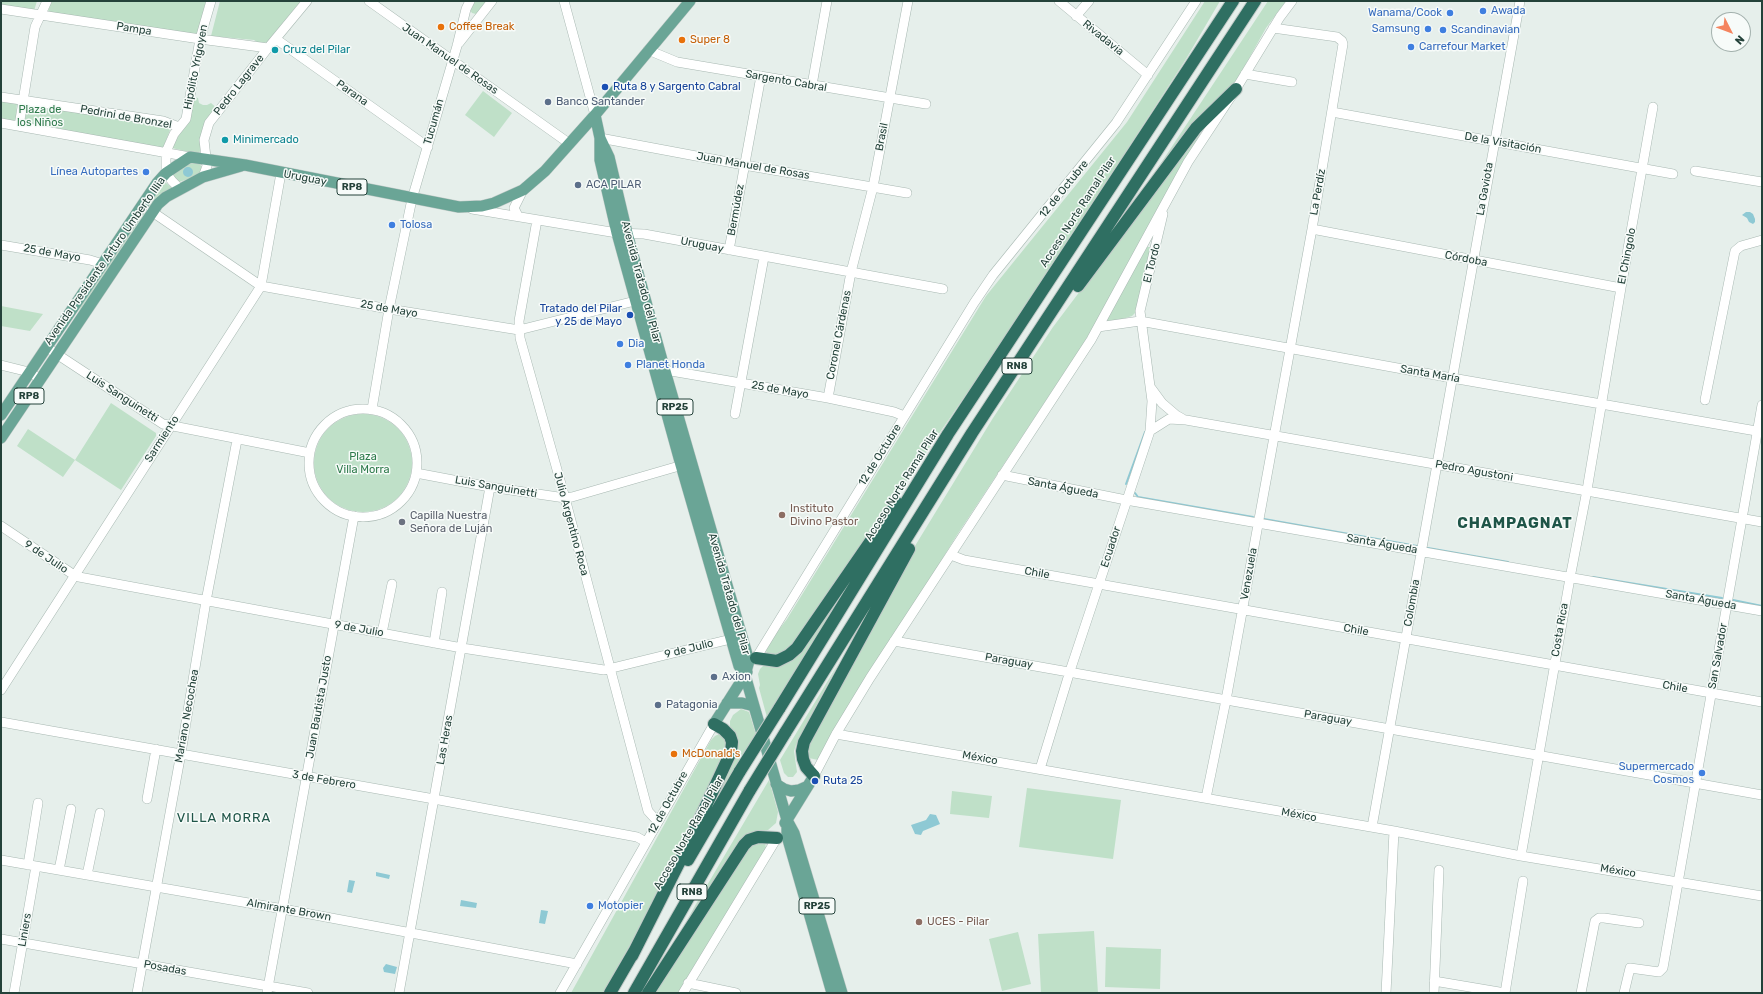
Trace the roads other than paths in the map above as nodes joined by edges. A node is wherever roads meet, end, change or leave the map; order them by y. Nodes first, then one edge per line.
1 (46, 1) edge
2 (211, 1) edge
3 (307, 1) edge
4 (369, 1) edge
5 (492, 1) edge
6 (564, 1) edge
7 (690, 1) edge
8 (827, 1) edge
9 (908, 1) edge
10 (1058, 1) edge
11 (1089, 1) edge
12 (1196, 1) edge
13 (1227, 1) edge
14 (1232, 1) edge
15 (1255, 1) edge
16 (1292, 1) edge
17 (1520, 1) edge
18 (468, 5) edge
19 (1, 8) edge
20 (41, 15) junction
21 (1076, 16) junction
22 (477, 19) junction
23 (1273, 28) junction
24 (200, 39) junction
25 (276, 39) junction
26 (457, 46) junction
27 (268, 48) junction
28 (1201, 48) junction
29 (648, 50) junction
30 (452, 61) junction
31 (1245, 74) junction
32 (1148, 75) junction
33 (761, 76) junction
34 (1292, 82) dead end
35 (812, 85) junction
36 (1236, 89) junction
37 (1, 97) edge
38 (890, 98) junction
39 (24, 100) junction
40 (926, 104) dead end
41 (1653, 107) dead end
42 (1332, 112) junction
43 (595, 114) junction
44 (1, 123) edge
45 (20, 126) junction
46 (179, 127) junction
47 (600, 138) junction
48 (1494, 142) junction
49 (570, 144) junction
50 (428, 147) junction
51 (166, 152) junction
52 (190, 157) junction
53 (206, 159) junction
54 (245, 165) junction
55 (744, 165) junction
56 (1643, 168) junction
57 (1695, 171) dead end
58 (166, 173) junction
59 (281, 173) junction
60 (1674, 174) dead end
61 (203, 177) junction
62 (1762, 182) edge
63 (873, 187) junction
64 (180, 189) junction
65 (523, 190) junction
66 (907, 193) dead end
67 (412, 199) junction
68 (1165, 205) junction
69 (459, 207) junction
70 (151, 211) junction
71 (518, 216) junction
72 (537, 220) junction
73 (1312, 229) junction
74 (622, 233) junction
75 (1762, 240) edge
76 (1144, 242) junction
77 (1, 245) edge
78 (1156, 248) junction
79 (729, 250) junction
80 (764, 257) junction
81 (1472, 260) junction
82 (103, 264) junction
83 (851, 272) junction
84 (262, 286) junction
85 (1621, 288) junction
86 (944, 289) dead end
87 (641, 300) junction
88 (389, 310) junction
89 (1140, 321) junction
90 (1098, 327) junction
91 (1042, 328) junction
92 (519, 330) junction
93 (46, 347) junction
94 (1289, 349) junction
95 (57, 354) junction
96 (1, 366) edge
97 (29, 372) junction
98 (660, 372) junction
99 (1452, 378) junction
100 (40, 379) junction
101 (741, 383) junction
102 (1150, 387) junction
103 (828, 398) junction
104 (1705, 400) dead end
105 (1601, 404) junction
106 (1762, 405) edge
107 (1167, 407) junction
108 (372, 409) junction
109 (1152, 413) junction
110 (735, 414) dead end
111 (1, 415) edge
112 (904, 416) junction
113 (1186, 420) junction
114 (1163, 422) junction
115 (170, 427) junction
116 (1150, 430) junction
117 (1760, 432) edge
118 (972, 433) junction
119 (948, 434) junction
120 (1273, 436) junction
121 (1, 438) edge
122 (237, 440) junction
123 (310, 453) junction
124 (686, 464) junction
125 (1437, 464) junction
126 (416, 473) junction
127 (1002, 475) junction
128 (490, 487) junction
129 (1587, 490) junction
130 (565, 498) junction
131 (1126, 500) junction
132 (354, 516) junction
133 (1742, 519) junction
134 (1258, 522) junction
135 (1762, 522) edge
136 (1, 526) edge
137 (1421, 551) junction
138 (951, 555) junction
139 (74, 576) junction
140 (1570, 578) junction
141 (392, 584) dead end
142 (1100, 584) junction
143 (442, 592) dead end
144 (206, 601) junction
145 (1727, 605) junction
146 (1242, 610) junction
147 (1762, 611) edge
148 (334, 624) junction
149 (382, 633) junction
150 (1406, 638) junction
151 (731, 639) junction
152 (894, 641) junction
153 (434, 642) junction
154 (462, 648) junction
155 (756, 658) junction
156 (1554, 666) junction
157 (610, 670) junction
158 (1070, 671) junction
159 (745, 675) junction
160 (1, 690) edge
161 (1712, 693) junction
162 (1226, 700) junction
163 (1762, 702) edge
164 (727, 703) junction
165 (754, 706) junction
166 (1, 722) edge
167 (714, 724) junction
168 (1390, 729) junction
169 (836, 734) junction
170 (156, 749) junction
171 (181, 753) junction
172 (1538, 755) junction
173 (1040, 769) junction
174 (307, 777) junction
175 (811, 781) junction
176 (1695, 783) junction
177 (776, 784) junction
178 (1762, 795) edge
179 (1206, 798) junction
180 (147, 799) dead end
181 (434, 799) junction
182 (38, 803) dead end
183 (71, 809) dead end
184 (100, 813) dead end
185 (787, 820) junction
186 (658, 822) junction
187 (1372, 827) junction
188 (1394, 831) junction
189 (777, 838) junction
190 (646, 842) junction
191 (1521, 856) junction
192 (1, 860) edge
193 (32, 866) junction
194 (59, 870) junction
195 (1439, 870) dead end
196 (87, 875) junction
197 (1523, 881) dead end
198 (1678, 881) junction
199 (156, 888) junction
200 (1762, 896) edge
201 (283, 909) junction
202 (1640, 923) dead end
203 (410, 932) junction
204 (1, 939) edge
205 (23, 943) junction
206 (632, 956) junction
207 (142, 964) junction
208 (577, 964) junction
209 (1434, 981) junction
210 (688, 984) junction
211 (268, 989) edge
212 (14, 993) edge
213 (137, 993) edge
214 (308, 993) edge
215 (399, 993) edge
216 (560, 993) edge
217 (610, 993) edge
218 (634, 993) edge
219 (648, 993) edge
220 (683, 993) edge
221 (732, 993) edge
222 (832, 993) edge
223 (842, 993) edge
224 (1386, 993) edge
225 (1434, 993) edge
226 (1505, 993) edge
227 (1581, 993) edge
228 (1624, 993) edge

1 - 20 street
2 - 24 street, Hipólito Yrigoyen
3 - 25 street, Pedro Lagrave
4 - 30 street, Juan Manuel de Rosas
5 - 22 street, Tucumán
6 - 43 street, RP25
7 - 29 main road, RP8
8 - 35 street
9 - 38 street, Brasil
10 - 21 street, Rivadavia
11 - 21 street
12 - 32 street, 12 de Octubre
13 - 28 highway
14 - 28 highway, Acceso Norte Ramal Pilar / RN8
15 - 91 highway, RN8
16 - 23 street
17 - 48 street, La Gaviota
18 - 22 street
18 - 26 street, Tucumán
19 - 20 street, Pampa
20 - 24 street, Pampa
20 - 39 street
21 - 32 street, Rivadavia
22 - 26 street, Tucumán
23 - 31 street
23 - 42 street, La Perdíz
24 - 27 street, Pampa
24 - 46 street, Hipólito Yrigoyen
25 - 27 street, Pedro Lagrave
25 - 50 street, Parana
26 - 30 street, Tucumán
27 - 53 street, Pedro Lagrave
28 - 119 highway, Acceso Norte Ramal Pilar / RN8
29 - 33 street, Sargento Cabral
29 - 43 main road, RP8
30 - 49 street, Juan Manuel de Rosas
30 - 50 street, Tucumán
31 - 34 street
31 - 36 street
32 - 112 street, 12 de Octubre
33 - 35 street, Sargento Cabral
33 - 55 street, Bermúdez
35 - 38 street, Sargento Cabral
36 - 68 street
36 - 91 highway
37 - 39 street, Pedrini de Bronzel
38 - 40 street, Sargento Cabral
38 - 63 street, Brasil
39 - 45 street
39 - 46 street, Pedrini de Bronzel
41 - 56 street, El Chingolo
42 - 48 street, De la Visitación
42 - 73 street, La Perdíz
43 - 47 main road, Avenida Tratado del Pilar / RP25
43 - 49 main road, RP8
44 - 45 street
45 - 51 street
46 - 51 street, Hipólito Yrigoyen
47 - 55 street, Juan Manuel de Rosas
47 - 74 main road, Avenida Tratado del Pilar / RP25
48 - 56 street, De la Visitación
48 - 81 street, La Gaviota
49 - 65 main road, RP8
50 - 67 street, Tucumán
51 - 52 street
51 - 58 street
52 - 53 main road, RP8
52 - 58 main road, Avenida Presidente Arturo Umberto Illia / RP8
53 - 54 main road, RP8
53 - 61 street, Pedro Lagrave
54 - 59 main road, Uruguay / RP8
54 - 61 main road, Avenida Presidente Arturo Umberto Illia / RP8
55 - 63 street, Juan Manuel de Rosas
55 - 79 street, Bermúdez
56 - 60 street, De la Visitación
56 - 85 street, El Chingolo
57 - 62 street
58 - 64 street
58 - 82 main road, Avenida Presidente Arturo Umberto Illia / RP8
59 - 67 main road, Uruguay / RP8
59 - 84 street, Sarmiento
61 - 64 main road, Avenida Presidente Arturo Umberto Illia / RP8
63 - 66 street, Juan Manuel de Rosas
63 - 83 street, Brasil
64 - 70 main road, Avenida Presidente Arturo Umberto Illia / RP8
65 - 69 main road, Uruguay / RP8
65 - 71 street
67 - 69 main road, Uruguay / RP8
67 - 88 street
68 - 76 street
68 - 78 street, El Tordo
69 - 71 street, Uruguay
70 - 84 street, 25 de Mayo
70 - 95 main road, Avenida Presidente Arturo Umberto Illia / RP8
71 - 72 street, Uruguay
72 - 74 street, Uruguay
72 - 92 street, Julio Argentino Roca
73 - 81 street, Córdoba
73 - 94 street, La Perdíz
74 - 79 street, Uruguay
74 - 87 main road, Avenida Tratado del Pilar / RP25
75 - 104 street
76 - 78 street
76 - 90 street
77 - 82 street, 25 de Mayo
78 - 89 street, El Tordo
79 - 80 street, Uruguay
80 - 83 street, Uruguay
80 - 101 street
81 - 85 street, Córdoba
81 - 99 street, La Gaviota
82 - 93 main road, Avenida Presidente Arturo Umberto Illia / RP8
83 - 86 street, Uruguay
83 - 103 street, Coronel Cárdenas
84 - 88 street, 25 de Mayo
84 - 115 street, Sarmiento
85 - 105 street, El Chingolo
87 - 92 street, 25 de Mayo
87 - 98 main road, Avenida Tratado del Pilar / RP25
88 - 92 street, 25 de Mayo
88 - 108 street
89 - 90 street, Santa María
89 - 94 street, Santa María
89 - 102 street, Ecuador
90 - 127 street
91 - 118 highway, RN8
92 - 130 street, Julio Argentino Roca
93 - 95 street, Luis Sanguinetti
93 - 97 main road, Avenida Presidente Arturo Umberto Illia / RP8
94 - 99 street, Santa María
94 - 120 street, Venezuela
95 - 100 main road, Avenida Presidente Arturo Umberto Illia / RP8
95 - 115 street, Luis Sanguinetti
96 - 97 street
97 - 100 street
97 - 111 main road, Avenida Presidente Arturo Umberto Illia / RP8
98 - 101 street, 25 de Mayo
98 - 124 main road, Avenida Tratado del Pilar / RP25
99 - 105 street, Santa María
99 - 125 street, Colombia
100 - 121 main road, Avenida Presidente Arturo Umberto Illia / RP8
101 - 103 street, 25 de Mayo
101 - 110 street
102 - 107 street, Pedro Agustoni
102 - 109 street, Ecuador
103 - 112 street, 25 de Mayo
105 - 117 street, Santa María
105 - 129 street, Costa Rica
106 - 117 street, San Salvador
107 - 109 street
107 - 113 street, Pedro Agustoni
107 - 114 street
108 - 123 street
108 - 126 street
109 - 114 street
109 - 116 street, Ecuador
112 - 155 street, 12 de Octubre
113 - 114 street, Pedro Agustoni
113 - 120 street, Pedro Agustoni
114 - 116 street, Pedro Agustoni
115 - 122 street, Luis Sanguinetti
115 - 139 street, Sarmiento
116 - 131 street, Ecuador
117 - 133 street, San Salvador
118 - 175 highway
118 - 218 highway, RN8, bridge
119 - 155 highway
119 - 206 highway, Acceso Norte Ramal Pilar / RN8, bridge
120 - 125 street, Pedro Agustoni
120 - 134 street, Venezuela
122 - 123 street, Luis Sanguinetti
122 - 144 street, Mariano Necochea
123 - 132 street
124 - 130 street, Luis Sanguinetti
124 - 151 main road, Avenida Tratado del Pilar / RP25
124 - 159 main road, Avenida Tratado del Pilar / RP25
125 - 129 street, Pedro Agustoni
125 - 137 street, Colombia
126 - 128 street, Luis Sanguinetti
126 - 132 street
127 - 131 street, Santa Águeda
127 - 138 street
128 - 130 street, Luis Sanguinetti
128 - 154 street, Las Heras
129 - 133 street, Pedro Agustoni
129 - 140 street, Costa Rica
130 - 157 street, Julio Argentino Roca
131 - 134 street, Santa Águeda
131 - 142 street, Ecuador
132 - 148 street, Juan Bautista Justo
133 - 135 street, Pedro Agustoni
133 - 145 street, San Salvador
134 - 137 street, Santa Águeda
134 - 146 street, Venezuela
136 - 139 street, 9 de Julio
137 - 140 street, Santa Águeda
137 - 150 street, Colombia
138 - 142 street, Chile
138 - 152 street
139 - 144 street, 9 de Julio
139 - 160 street, Sarmiento
140 - 145 street, Santa Águeda
140 - 156 street, Costa Rica
141 - 149 street
142 - 146 street, Chile
142 - 158 street, Ecuador
143 - 153 street
144 - 148 street, 9 de Julio
144 - 171 street, Mariano Necochea
145 - 147 street, Santa Águeda
145 - 161 street, San Salvador
146 - 150 street, Chile
146 - 162 street, Venezuela
148 - 149 street, 9 de Julio
148 - 174 street, Juan Bautista Justo
149 - 153 street, 9 de Julio
150 - 156 street, Chile
150 - 168 street, Colombia
151 - 157 street, 9 de Julio
151 - 159 main road, Avenida Tratado del Pilar / RP25
152 - 158 street, Paraguay
152 - 169 street
153 - 154 street, 9 de Julio
154 - 157 street, 9 de Julio
154 - 181 street, Las Heras
155 - 159 main road, 12 de Octubre
156 - 161 street, Chile
156 - 172 street, Costa Rica
157 - 186 street, Julio Argentino Roca
158 - 162 street, Paraguay
158 - 173 street, Ecuador
159 - 164 main road, 12 de Octubre
159 - 165 main road, RP25
161 - 163 street, Chile
161 - 176 street, San Salvador
162 - 168 street, Paraguay
162 - 179 street, Venezuela
164 - 165 main road
164 - 167 main road, 12 de Octubre
165 - 177 main road, RP25
166 - 170 street, 3 de Febrero
167 - 186 street, 12 de Octubre
167 - 206 highway
168 - 172 street, Paraguay
168 - 187 street, Colombia
169 - 173 street, México
169 - 175 street
170 - 171 street, 3 de Febrero
170 - 180 street
171 - 174 street, 3 de Febrero
171 - 199 street, Mariano Necochea
172 - 176 street, Paraguay
172 - 191 street, Costa Rica
173 - 179 street, México
174 - 181 street, 3 de Febrero
174 - 201 street, Juan Bautista Justo
175 - 177 main road
175 - 185 main road
176 - 178 street, Paraguay
176 - 198 street, San Salvador
177 - 185 main road, RP25
179 - 187 street, México
181 - 190 street, 3 de Febrero
181 - 203 street, Las Heras
182 - 193 street, Liniers
183 - 194 street
184 - 196 street
185 - 189 main road
185 - 222 main road, RP25
185 - 223 main road, RP25
186 - 190 street, 12 de Octubre
187 - 188 street, México
188 - 191 street, México
188 - 224 street
189 - 210 street
189 - 219 highway
190 - 208 street, 12 de Octubre
191 - 198 street, México
192 - 193 street, Almirante Brown
193 - 194 street, Almirante Brown
193 - 205 street, Liniers
194 - 196 street, Almirante Brown
195 - 209 street
196 - 199 street, Almirante Brown
197 - 226 street
198 - 200 street, México
198 - 228 street, San Salvador
199 - 201 street, Almirante Brown
199 - 207 street, Mariano Necochea
201 - 203 street, Almirante Brown
201 - 211 street, Juan Bautista Justo
202 - 227 street
203 - 208 street, Almirante Brown
203 - 215 street, Las Heras
204 - 205 street, Posadas
205 - 207 street, Posadas
205 - 212 street, Liniers
206 - 217 highway, Acceso Norte Ramal Pilar / RN8
207 - 211 street, Posadas
207 - 213 street, Mariano Necochea
208 - 216 street, 12 de Octubre
209 - 225 street
209 - 226 street
210 - 220 street
210 - 221 street
211 - 214 street, Posadas

